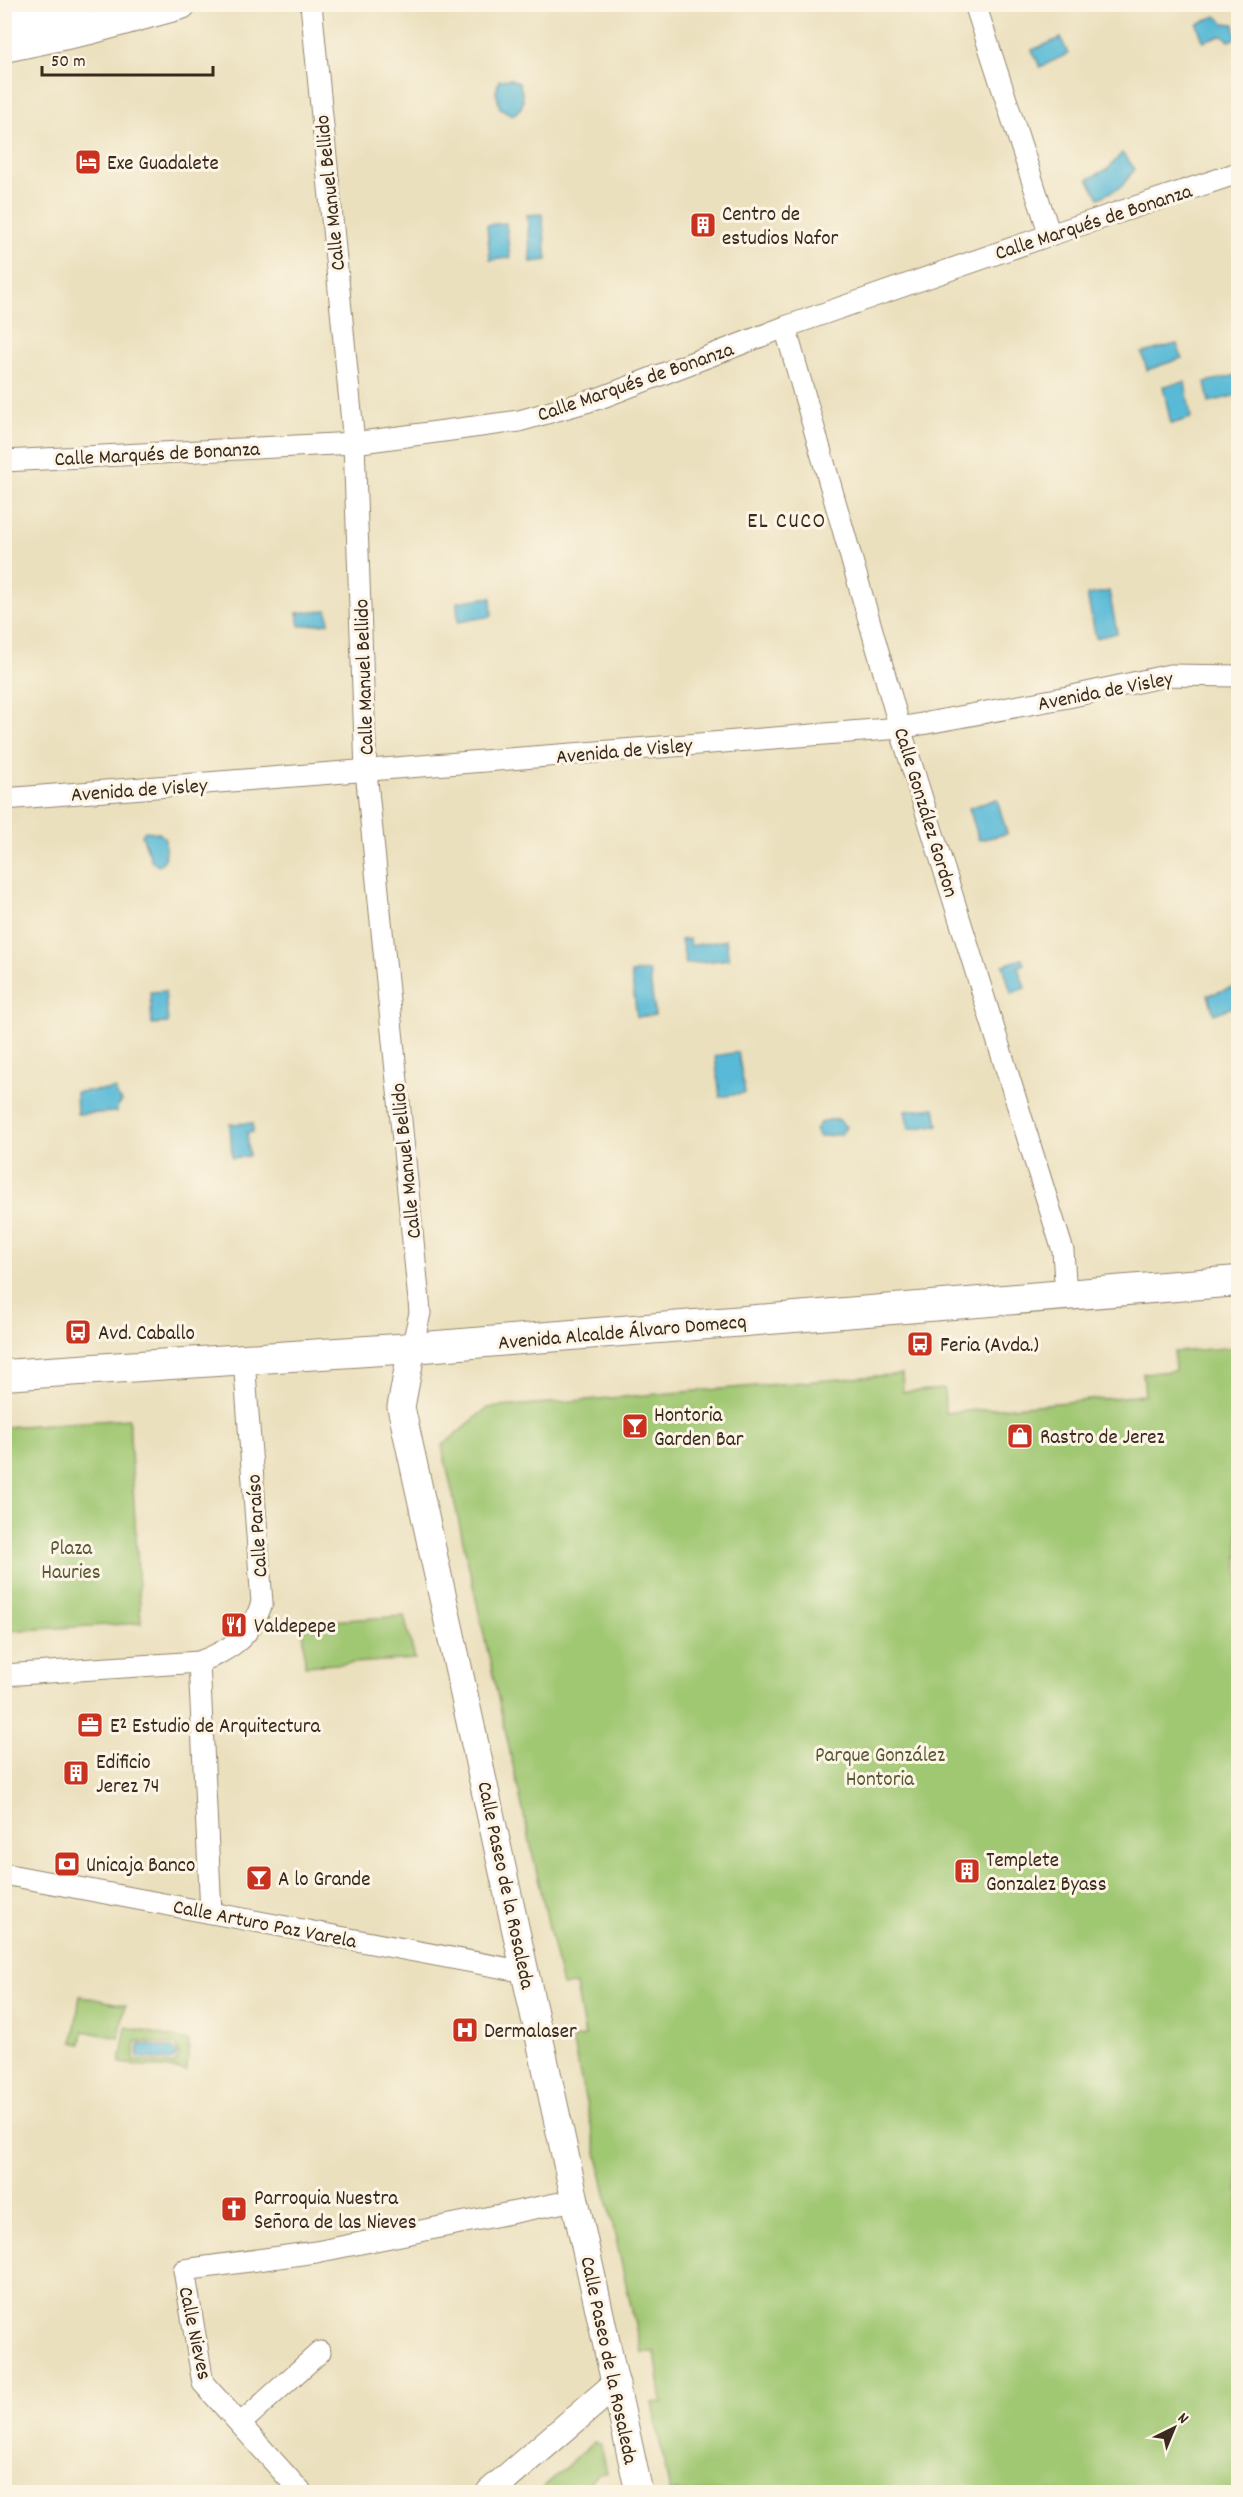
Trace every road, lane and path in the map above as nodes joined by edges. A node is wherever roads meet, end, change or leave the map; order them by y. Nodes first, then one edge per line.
1 (80, 4) edge
2 (181, 4) edge
3 (311, 4) edge
4 (975, 4) edge
5 (12, 33) edge
6 (1239, 173) edge
7 (1050, 235) junction
8 (785, 327) junction
9 (354, 443) junction
10 (4, 461) edge
11 (1239, 676) edge
12 (900, 728) junction
13 (366, 771) junction
14 (4, 799) edge
15 (1239, 1281) edge
16 (1066, 1295) junction
17 (412, 1348) junction
18 (244, 1359) junction
19 (4, 1375) edge
20 (199, 1662) junction
21 (4, 1675) edge
22 (4, 1874) edge
23 (211, 1913) junction
24 (526, 1972) junction
25 (575, 2200) junction
26 (320, 2352) dead end
27 (616, 2384) junction
28 (240, 2424) junction
29 (496, 2490) edge
30 (301, 2493) edge
31 (639, 2493) edge

1 - 5 main road
2 - 5 main road
3 - 9 street, Calle Manuel Bellido
4 - 7 street
6 - 7 street, Calle Marqués de Bonanza
7 - 8 street, Calle Marqués de Bonanza
8 - 9 street, Calle Marqués de Bonanza
8 - 12 street, Calle González Gordon
9 - 10 street, Calle Marqués de Bonanza
9 - 13 street, Calle Manuel Bellido
11 - 12 street, Avenida de Visley
12 - 13 street, Avenida de Visley
12 - 16 street, Calle González Gordon
13 - 14 street, Avenida de Visley
13 - 17 street, Calle Manuel Bellido
15 - 16 main road, Avenida Alcalde Álvaro Domecq
16 - 17 main road, Avenida Alcalde Álvaro Domecq
17 - 18 main road, Avenida Alcalde Álvaro Domecq
17 - 24 street, Calle Paseo de la Rosaleda
18 - 19 main road, Avenida Alcalde Álvaro Domecq
18 - 20 street, Calle Paraíso
20 - 21 street, Calle Paraíso
20 - 23 street
22 - 23 street, Calle Arturo Paz Varela
23 - 24 street, Calle Arturo Paz Varela
24 - 25 street, Calle Paseo de la Rosaleda
25 - 27 street, Calle Paseo de la Rosaleda
25 - 28 street, Calle Nieves
26 - 28 street
27 - 29 street
27 - 31 street, Calle Paseo de la Rosaleda
28 - 30 street, Calle Nieves

